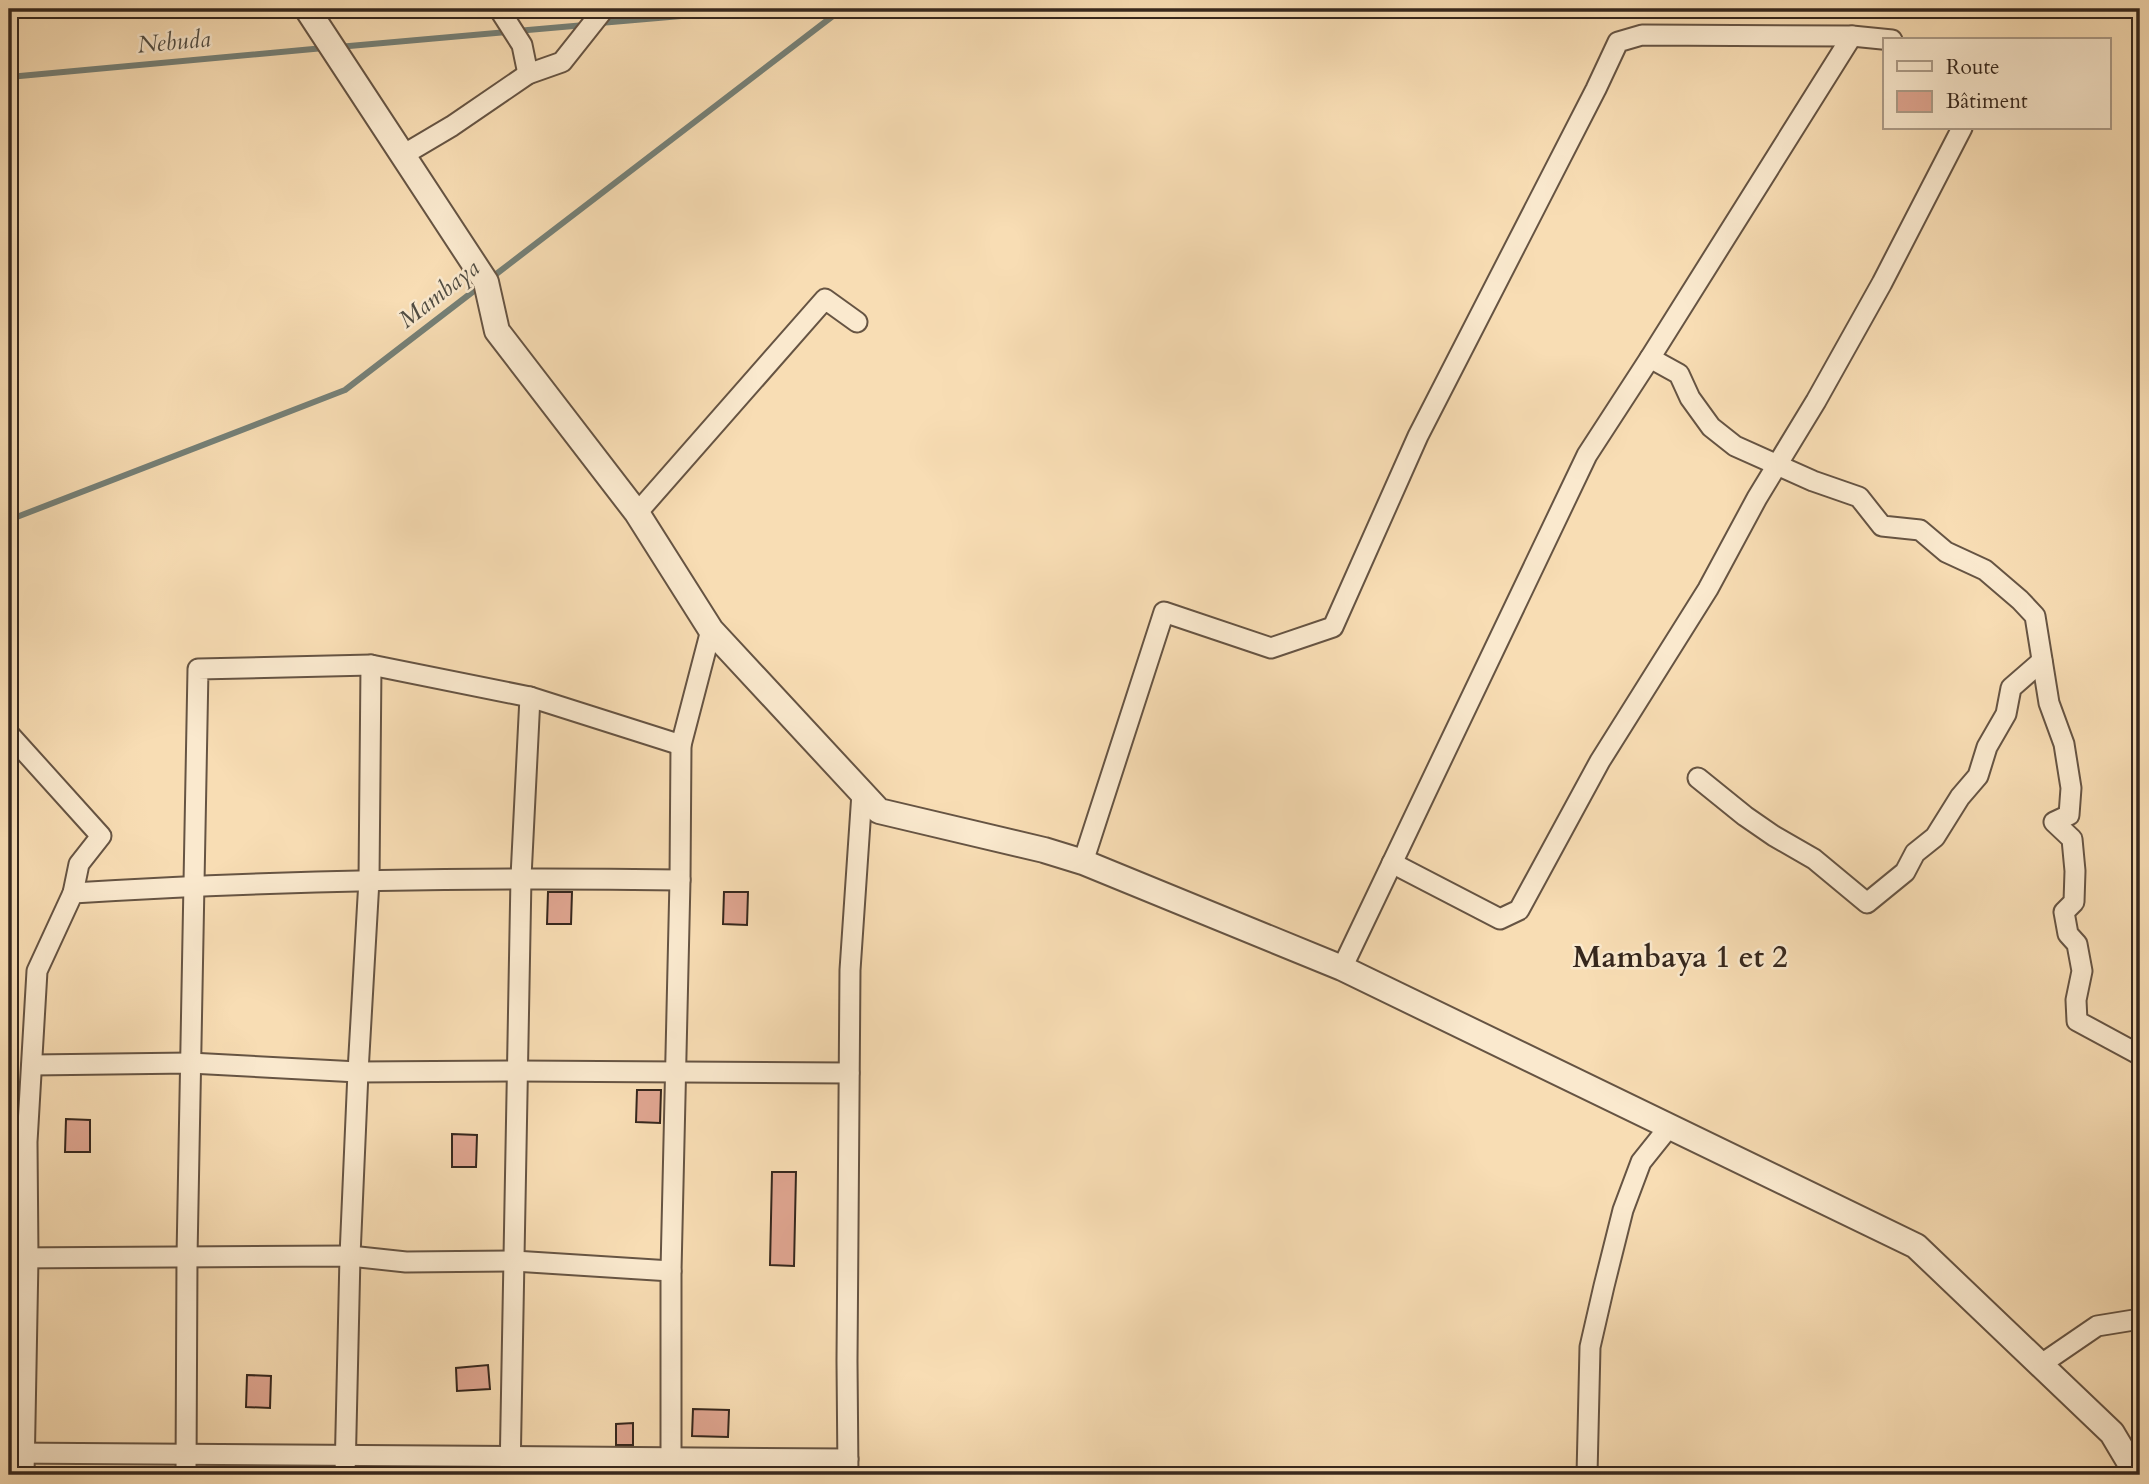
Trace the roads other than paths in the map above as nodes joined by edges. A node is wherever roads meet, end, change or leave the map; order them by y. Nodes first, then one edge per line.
1 (307, 9) edge
2 (499, 9) edge
3 (604, 9) edge
4 (1852, 36) junction
5 (1883, 39) edge
6 (528, 74) junction
7 (1961, 130) edge
8 (403, 155) junction
9 (858, 322) dead end
10 (1650, 358) junction
11 (1777, 466) junction
12 (637, 513) junction
13 (711, 631) junction
14 (2042, 661) junction
15 (371, 664) junction
16 (530, 696) junction
17 (9, 734) edge
18 (681, 745) junction
19 (1698, 778) dead end
20 (862, 793) junction
21 (1083, 862) junction
22 (1392, 863) junction
23 (521, 877) junction
24 (369, 880) junction
25 (680, 880) junction
26 (194, 886) junction
27 (73, 893) junction
28 (1342, 968) junction
29 (2140, 1055) edge
30 (190, 1063) junction
31 (32, 1065) junction
32 (517, 1070) junction
33 (358, 1072) junction
34 (676, 1072) junction
35 (849, 1073) junction
36 (1669, 1127) junction
37 (187, 1256) junction
38 (350, 1256) junction
39 (18, 1258) edge
40 (514, 1261) junction
41 (671, 1271) junction
42 (2140, 1320) edge
43 (2040, 1365) junction
44 (17, 1453) edge
45 (346, 1455) junction
46 (186, 1465) edge
47 (510, 1466) edge
48 (671, 1466) edge
49 (848, 1467) edge
50 (24, 1475) edge
51 (345, 1475) edge
52 (1587, 1475) edge
53 (2137, 1475) edge

1 - 8 street
2 - 6 street
3 - 6 street
4 - 5 street
4 - 10 street
4 - 21 street
6 - 8 street
7 - 11 street
8 - 12 street
9 - 12 street
10 - 11 street
10 - 22 street
11 - 14 street
11 - 22 street
12 - 13 street
13 - 18 street
13 - 20 street
14 - 19 street
14 - 29 street
15 - 16 street
15 - 24 street
15 - 26 street
16 - 18 street
16 - 23 street
17 - 27 street
18 - 25 street
20 - 21 street
20 - 35 street
21 - 28 street
22 - 28 street
23 - 24 street
23 - 25 street
23 - 32 street
24 - 26 street
24 - 33 street
25 - 34 street
26 - 27 street
26 - 30 street
27 - 31 street
28 - 36 street
30 - 31 street
30 - 33 street
30 - 37 street
31 - 39 street
32 - 33 street
32 - 34 street
32 - 40 street
33 - 38 street
34 - 35 street
34 - 41 street
35 - 49 street
36 - 43 street
36 - 52 street
37 - 38 street
37 - 39 street
37 - 46 street
38 - 40 street
38 - 45 street
39 - 44 street
40 - 41 street
40 - 47 street
41 - 48 street
42 - 43 street
43 - 53 street
44 - 46 street
44 - 50 street
45 - 46 street
45 - 47 street
45 - 51 street
47 - 48 street
48 - 49 street

